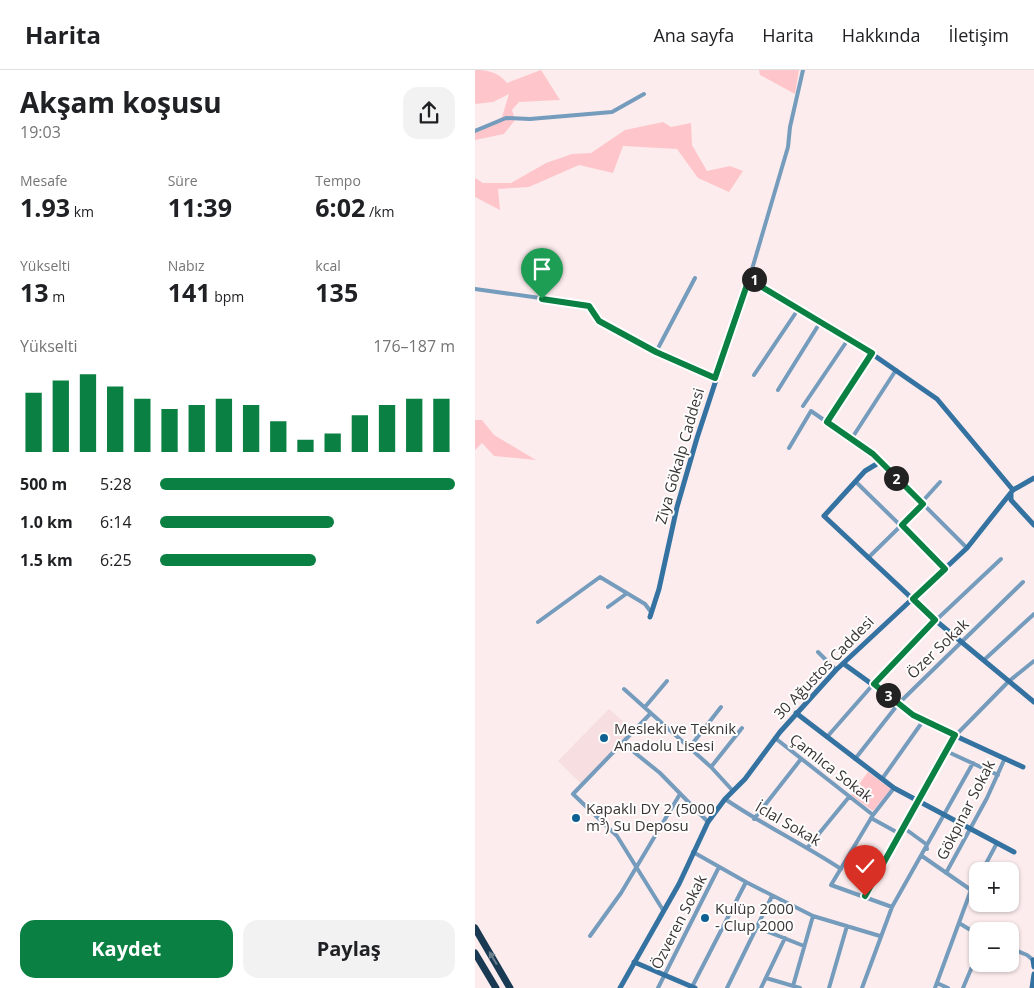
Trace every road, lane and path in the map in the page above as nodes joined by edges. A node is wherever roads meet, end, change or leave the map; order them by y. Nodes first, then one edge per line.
1 (803, 70) edge
2 (644, 94) dead end
3 (475, 131) edge
4 (750, 276) junction
5 (695, 278) dead end
6 (475, 289) edge
7 (799, 308) junction
8 (821, 321) junction
9 (849, 338) junction
10 (656, 352) junction
11 (872, 353) junction
12 (896, 370) junction
13 (754, 375) dead end
14 (715, 378) junction
15 (778, 390) dead end
16 (803, 406) dead end
17 (827, 422) junction
18 (852, 438) junction
19 (789, 448) dead end
20 (880, 462) junction
21 (1034, 478) edge
22 (856, 482) junction
23 (940, 482) dead end
24 (1012, 492) junction
25 (922, 503) junction
26 (902, 525) junction
27 (1034, 525) edge
28 (967, 548) junction
29 (868, 558) junction
30 (1001, 559) dead end
31 (945, 569) junction
32 (1023, 582) dead end
33 (626, 594) junction
34 (913, 599) junction
35 (608, 607) dead end
36 (651, 614) joint
37 (1034, 614) edge
38 (935, 620) junction
39 (538, 622) dead end
40 (961, 642) junction
41 (819, 652) dead end
42 (984, 660) junction
43 (1034, 661) edge
44 (844, 664) junction
45 (836, 670) junction
46 (667, 682) dead end
47 (1008, 682) junction
48 (874, 684) junction
49 (624, 689) dead end
50 (1034, 702) edge
51 (899, 703) junction
52 (645, 707) junction
53 (721, 707) dead end
54 (651, 713) junction
55 (796, 713) junction
56 (923, 721) junction
57 (742, 728) dead end
58 (955, 735) junction
59 (827, 737) junction
60 (775, 738) junction
61 (624, 744) junction
62 (689, 748) junction
63 (946, 751) junction
64 (1005, 758) junction
65 (801, 759) junction
66 (855, 759) junction
67 (973, 763) junction
68 (1023, 766) dead end
69 (711, 767) junction
70 (998, 775) junction
71 (882, 779) junction
72 (894, 788) junction
73 (733, 791) junction
74 (680, 794) junction
75 (849, 797) junction
76 (725, 799) junction
77 (918, 802) junction
78 (946, 814) junction
79 (872, 816) junction
80 (754, 819) junction
81 (708, 822) junction
82 (904, 828) junction
83 (971, 829) junction
84 (900, 834) junction
85 (997, 843) junction
86 (808, 847) junction
87 (927, 849) junction
88 (693, 852) junction
89 (1014, 852) dead end
90 (922, 856) junction
91 (987, 862) edge
92 (637, 866) junction
93 (719, 867) junction
94 (841, 869) junction
95 (946, 873) junction
96 (746, 882) junction
97 (969, 889) edge
98 (772, 896) junction
99 (865, 896) junction
100 (969, 896) edge
101 (892, 907) junction
102 (663, 910) junction
103 (813, 916) junction
104 (959, 923) junction
105 (847, 926) junction
106 (756, 927) junction
107 (475, 928) edge
108 (969, 929) edge
109 (590, 936) dead end
110 (880, 936) junction
111 (785, 938) junction
112 (804, 946) junction
113 (1019, 952) edge
114 (475, 953) edge
115 (1033, 960) edge
116 (634, 962) junction
117 (1034, 967) edge
118 (970, 972) edge
119 (1034, 974) edge
120 (665, 975) junction
121 (766, 978) junction
122 (793, 986) junction
123 (936, 986) edge
124 (691, 987) edge
125 (1033, 987) edge
126 (496, 988) edge
127 (510, 988) edge
128 (620, 988) edge
129 (658, 988) edge
130 (727, 988) edge
131 (761, 988) edge
132 (800, 988) edge
133 (829, 988) edge
134 (863, 988) edge
135 (948, 988) edge
136 (963, 988) edge

1 - 4 street
2 - 3 street
4 - 7 street
4 - 14 street, Ziya Gökalp Caddesi
5 - 10 street
6 - 10 street
7 - 8 street
7 - 13 street
8 - 9 street
8 - 15 street
9 - 11 street
9 - 16 street
10 - 14 street
11 - 12 street
11 - 17 street
12 - 18 street
12 - 24 street
14 - 36 street, Ziya Gökalp Caddesi
17 - 18 street
17 - 19 street
18 - 20 street
20 - 22 street
20 - 25 street
21 - 24 street
22 - 26 street
22 - 29 street
23 - 25 street
24 - 27 street
24 - 28 street, 30 Ağustos Caddesi
25 - 26 street
25 - 28 street
26 - 29 street
26 - 31 street
28 - 31 street, 30 Ağustos Caddesi
29 - 34 street
30 - 38 street
31 - 34 street, 30 Ağustos Caddesi
32 - 40 street, Özer Sokak
33 - 35 street
33 - 36 street
33 - 39 street
34 - 38 street
34 - 44 street, 30 Ağustos Caddesi
37 - 42 street
38 - 40 street
38 - 48 street
40 - 42 street
40 - 51 street, Özer Sokak
41 - 45 street
42 - 47 street
43 - 47 street
44 - 45 street, 30 Ağustos Caddesi
44 - 48 street
45 - 55 street, 30 Ağustos Caddesi
46 - 52 street
47 - 50 street
47 - 58 street
48 - 51 street
48 - 59 street
49 - 52 street
51 - 56 street
51 - 66 street, Özer Sokak
52 - 54 street
53 - 62 street
54 - 61 street
54 - 62 street
55 - 59 street
55 - 60 street, 30 Ağustos Caddesi
56 - 58 street
56 - 71 street
57 - 69 street
58 - 63 street
58 - 64 street
59 - 66 street
60 - 65 street, Çamlıca Sokak
60 - 73 street, 30 Ağustos Caddesi
61 - 74 street
61 - 92 street
62 - 69 street
63 - 67 street
63 - 77 street
64 - 68 street
64 - 70 street, Gökpınar Sokak
65 - 75 street, Çamlıca Sokak
65 - 80 street
66 - 71 street
67 - 70 street
67 - 78 street
69 - 73 street
70 - 83 street, Gökpınar Sokak
71 - 72 street
72 - 77 street
72 - 79 street
73 - 76 street, 30 Ağustos Caddesi
74 - 81 street
74 - 92 street
75 - 79 street, Çamlıca Sokak
75 - 86 street
76 - 80 street, İclal Sokak
76 - 81 street, 30 Ağustos Caddesi
77 - 78 street
77 - 82 street
78 - 83 street
78 - 87 street
79 - 84 street, Çamlıca Sokak
79 - 94 street
80 - 86 street, İclal Sokak
81 - 88 street, 30 Ağustos Caddesi
82 - 84 street
82 - 87 street
83 - 85 street
83 - 95 street, Gökpınar Sokak
84 - 99 street
85 - 89 street
85 - 91 street
86 - 94 street, İclal Sokak
87 - 90 street
88 - 93 street
88 - 102 street, 30 Ağustos Caddesi
90 - 95 street
90 - 101 street
92 - 102 street
92 - 109 street
93 - 96 street
93 - 120 street, Özveren Sokak
94 - 99 street
95 - 97 street
96 - 98 street
96 - 124 street
98 - 103 street
98 - 106 street
99 - 101 street
100 - 104 street
101 - 110 street
102 - 116 street, 30 Ağustos Caddesi
103 - 105 street
103 - 112 street
104 - 108 street
104 - 123 street
105 - 110 street
105 - 133 street
106 - 111 street
106 - 130 street
127 -> 107 highway
110 - 134 street
111 - 112 street
111 - 121 street
112 - 122 street
113 - 115 street
114 - 126 highway
115 - 117 street
116 - 120 street
116 - 128 street, 30 Ağustos Caddesi
118 - 136 street
119 - 125 street
120 - 124 street
120 - 129 street, Özveren Sokak
121 - 122 street
121 - 131 street
122 - 132 street
123 - 135 street

